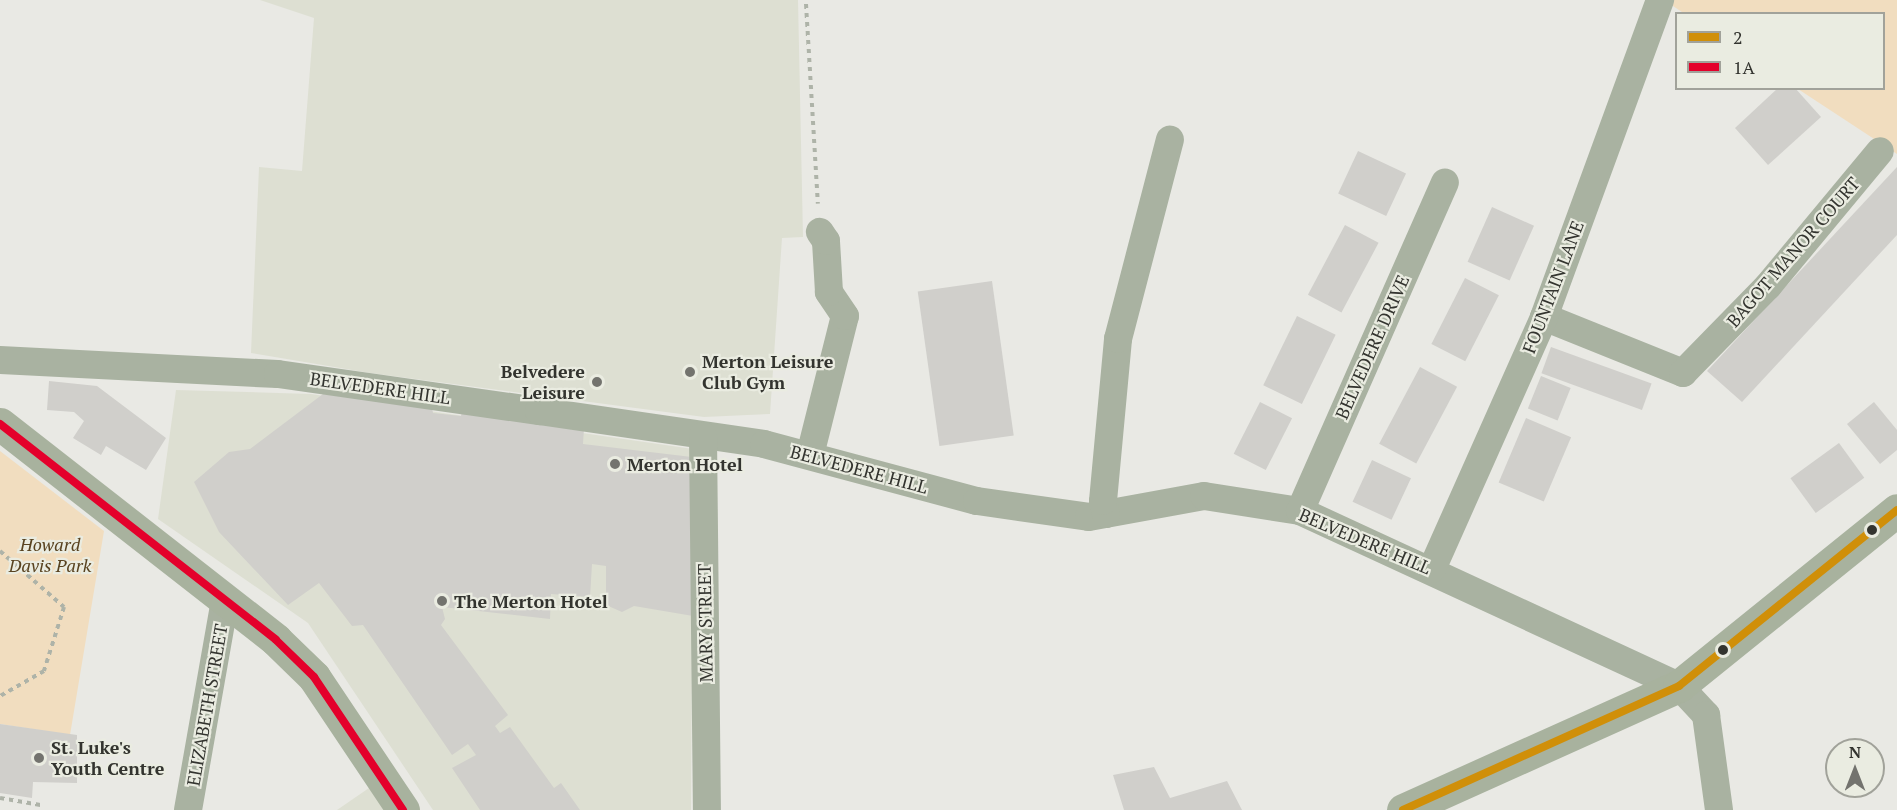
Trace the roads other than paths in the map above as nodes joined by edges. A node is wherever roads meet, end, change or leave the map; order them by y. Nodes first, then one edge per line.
1 (1660, 0) edge
2 (1170, 140) dead end
3 (1880, 150) dead end
4 (1444, 183) dead end
5 (820, 232) road end
6 (1544, 317) junction
7 (0, 360) edge
8 (0, 424) edge
9 (703, 436) junction
10 (810, 455) junction
11 (1897, 510) edge
12 (1300, 511) junction
13 (1106, 514) junction
14 (1432, 569) junction
15 (225, 600) junction
16 (1679, 686) junction
17 (188, 810) edge
18 (403, 810) edge
19 (707, 810) edge
20 (1403, 810) edge
21 (1719, 810) edge

1 - 6 street, FOUNTAIN LANE
2 - 13 street
3 - 6 street, BAGOT MANOR COURT
4 - 12 street, BELVEDERE DRIVE
5 - 10 street
6 - 14 street, FOUNTAIN LANE
7 - 9 street, BELVEDERE HILL
8 - 15 main road
9 - 10 street, BELVEDERE HILL
9 - 19 street, MARY STREET
10 - 13 street, BELVEDERE HILL
11 - 16 main road
12 - 13 street, BELVEDERE HILL
12 - 14 street, BELVEDERE HILL
14 - 16 street, BELVEDERE HILL
15 - 17 street, ELIZABETH STREET
15 - 18 main road
16 - 20 main road
16 - 21 street

